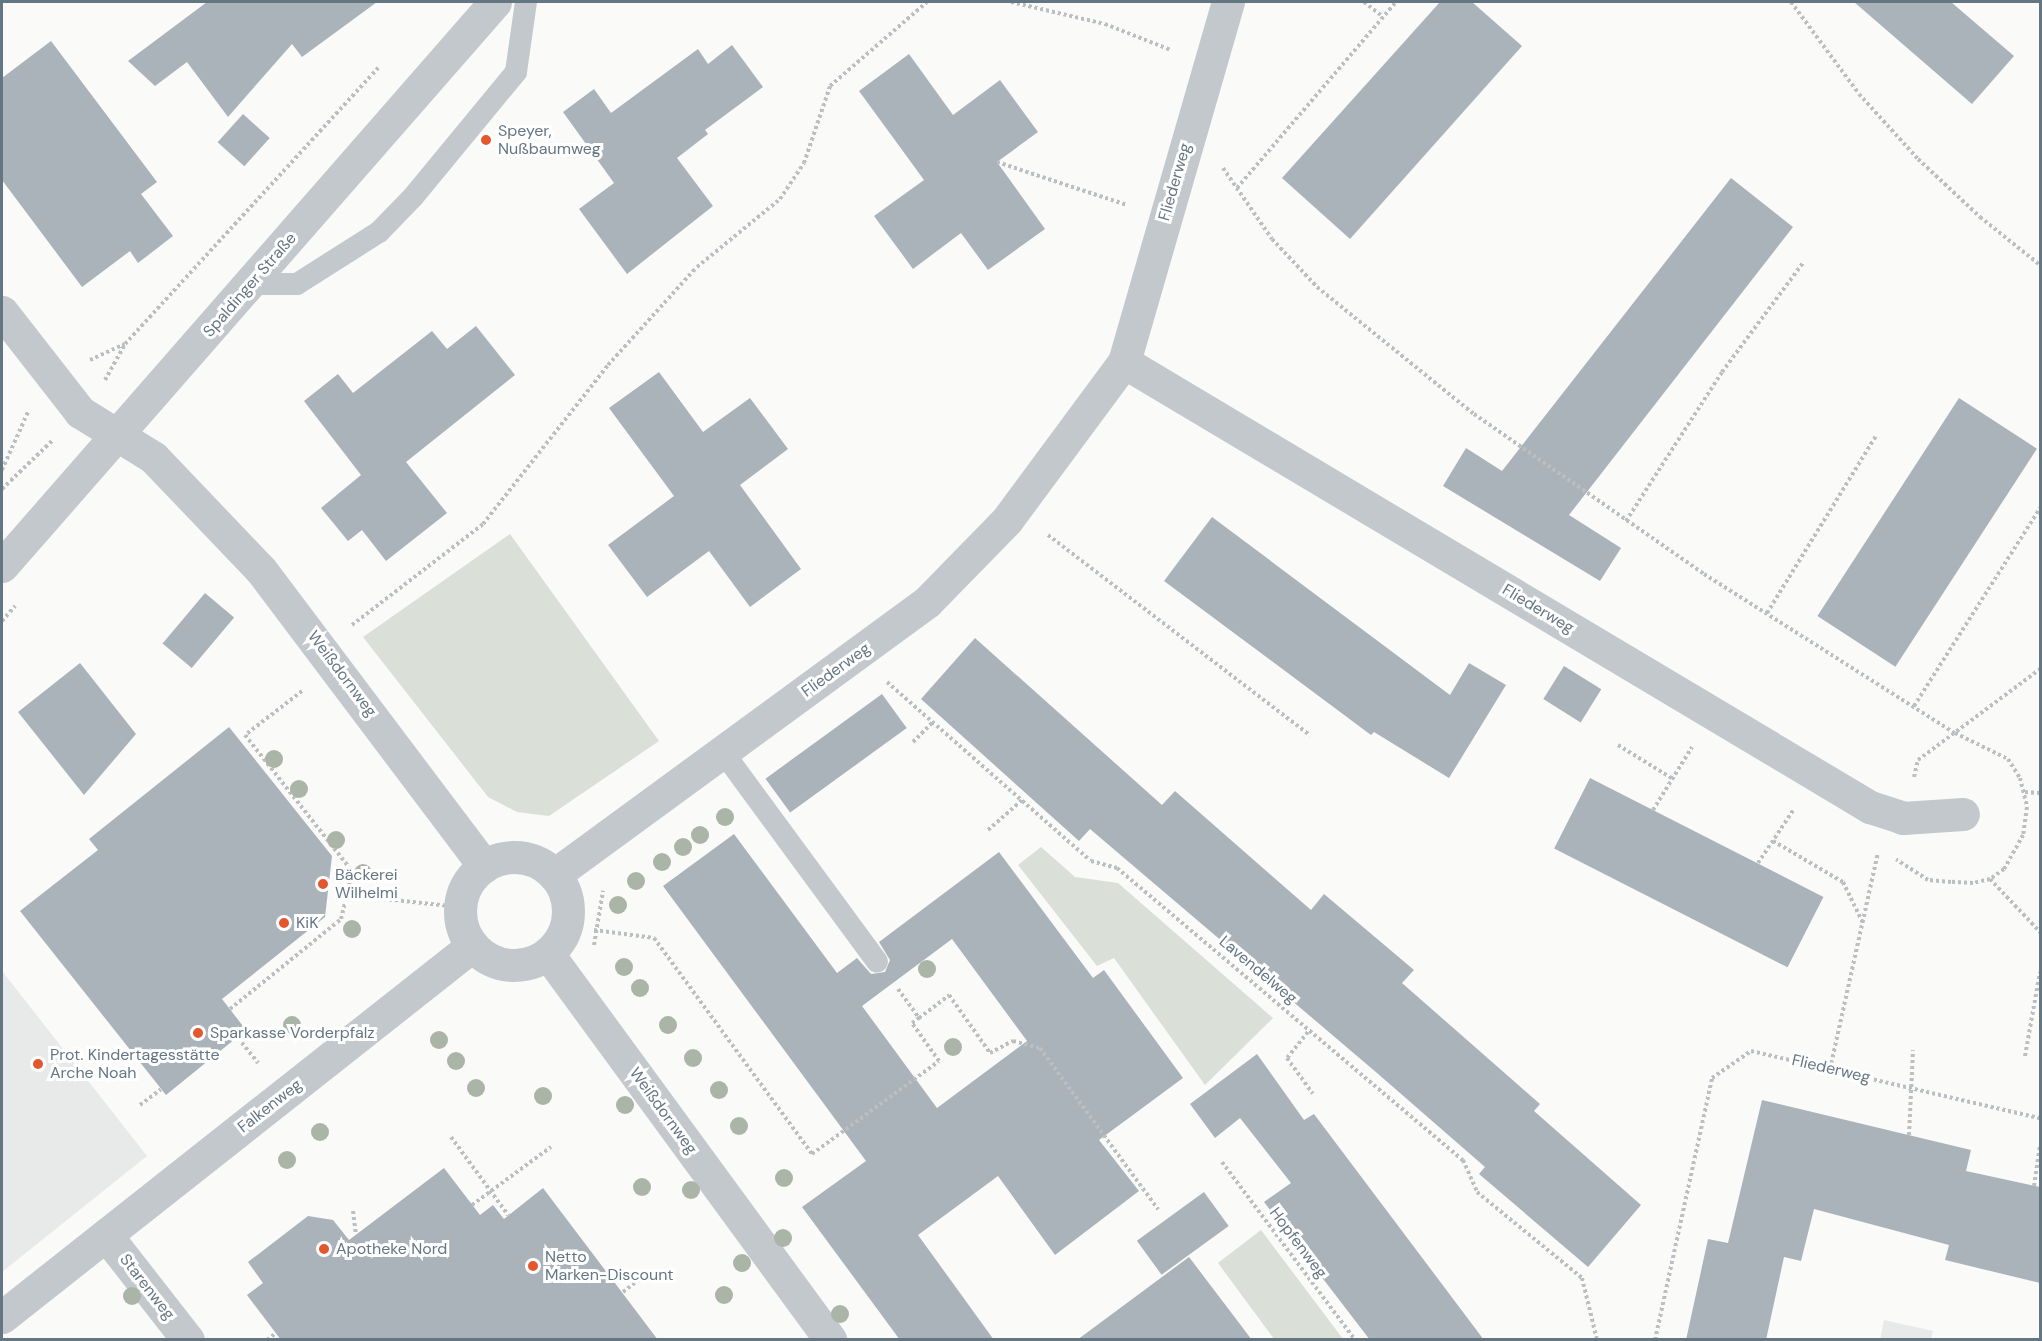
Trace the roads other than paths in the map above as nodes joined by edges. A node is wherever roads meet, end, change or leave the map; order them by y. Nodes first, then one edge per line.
1 (495, 2) edge
2 (526, 2) edge
3 (1228, 2) edge
4 (251, 284) junction
5 (2, 312) edge
6 (1124, 362) junction
7 (118, 434) junction
8 (2, 566) edge
9 (723, 752) junction
10 (1963, 814) dead end
11 (484, 866) junction
12 (554, 875) junction
13 (472, 946) junction
14 (548, 954) junction
15 (877, 962) road end
16 (106, 1235) junction
17 (2, 1317) edge
18 (188, 1340) edge
19 (830, 1340) edge

1 - 4 street, Spaldinger Straße
2 - 4 lane
3 - 6 street, Fliederweg
4 - 7 street, Spaldinger Straße
5 - 7 street, Weißdornweg
6 - 9 street, Fliederweg
6 - 10 street, Fliederweg
7 - 8 street, Spaldinger Straße
7 - 11 street, Weißdornweg
9 - 12 street, Fliederweg
9 - 15 lane
11 - 12 street
11 - 13 street
12 - 14 street
13 - 14 street
13 - 16 street, Falkenweg
14 - 19 street, Weißdornweg
16 - 17 street, Falkenweg
16 - 18 street, Starenweg

